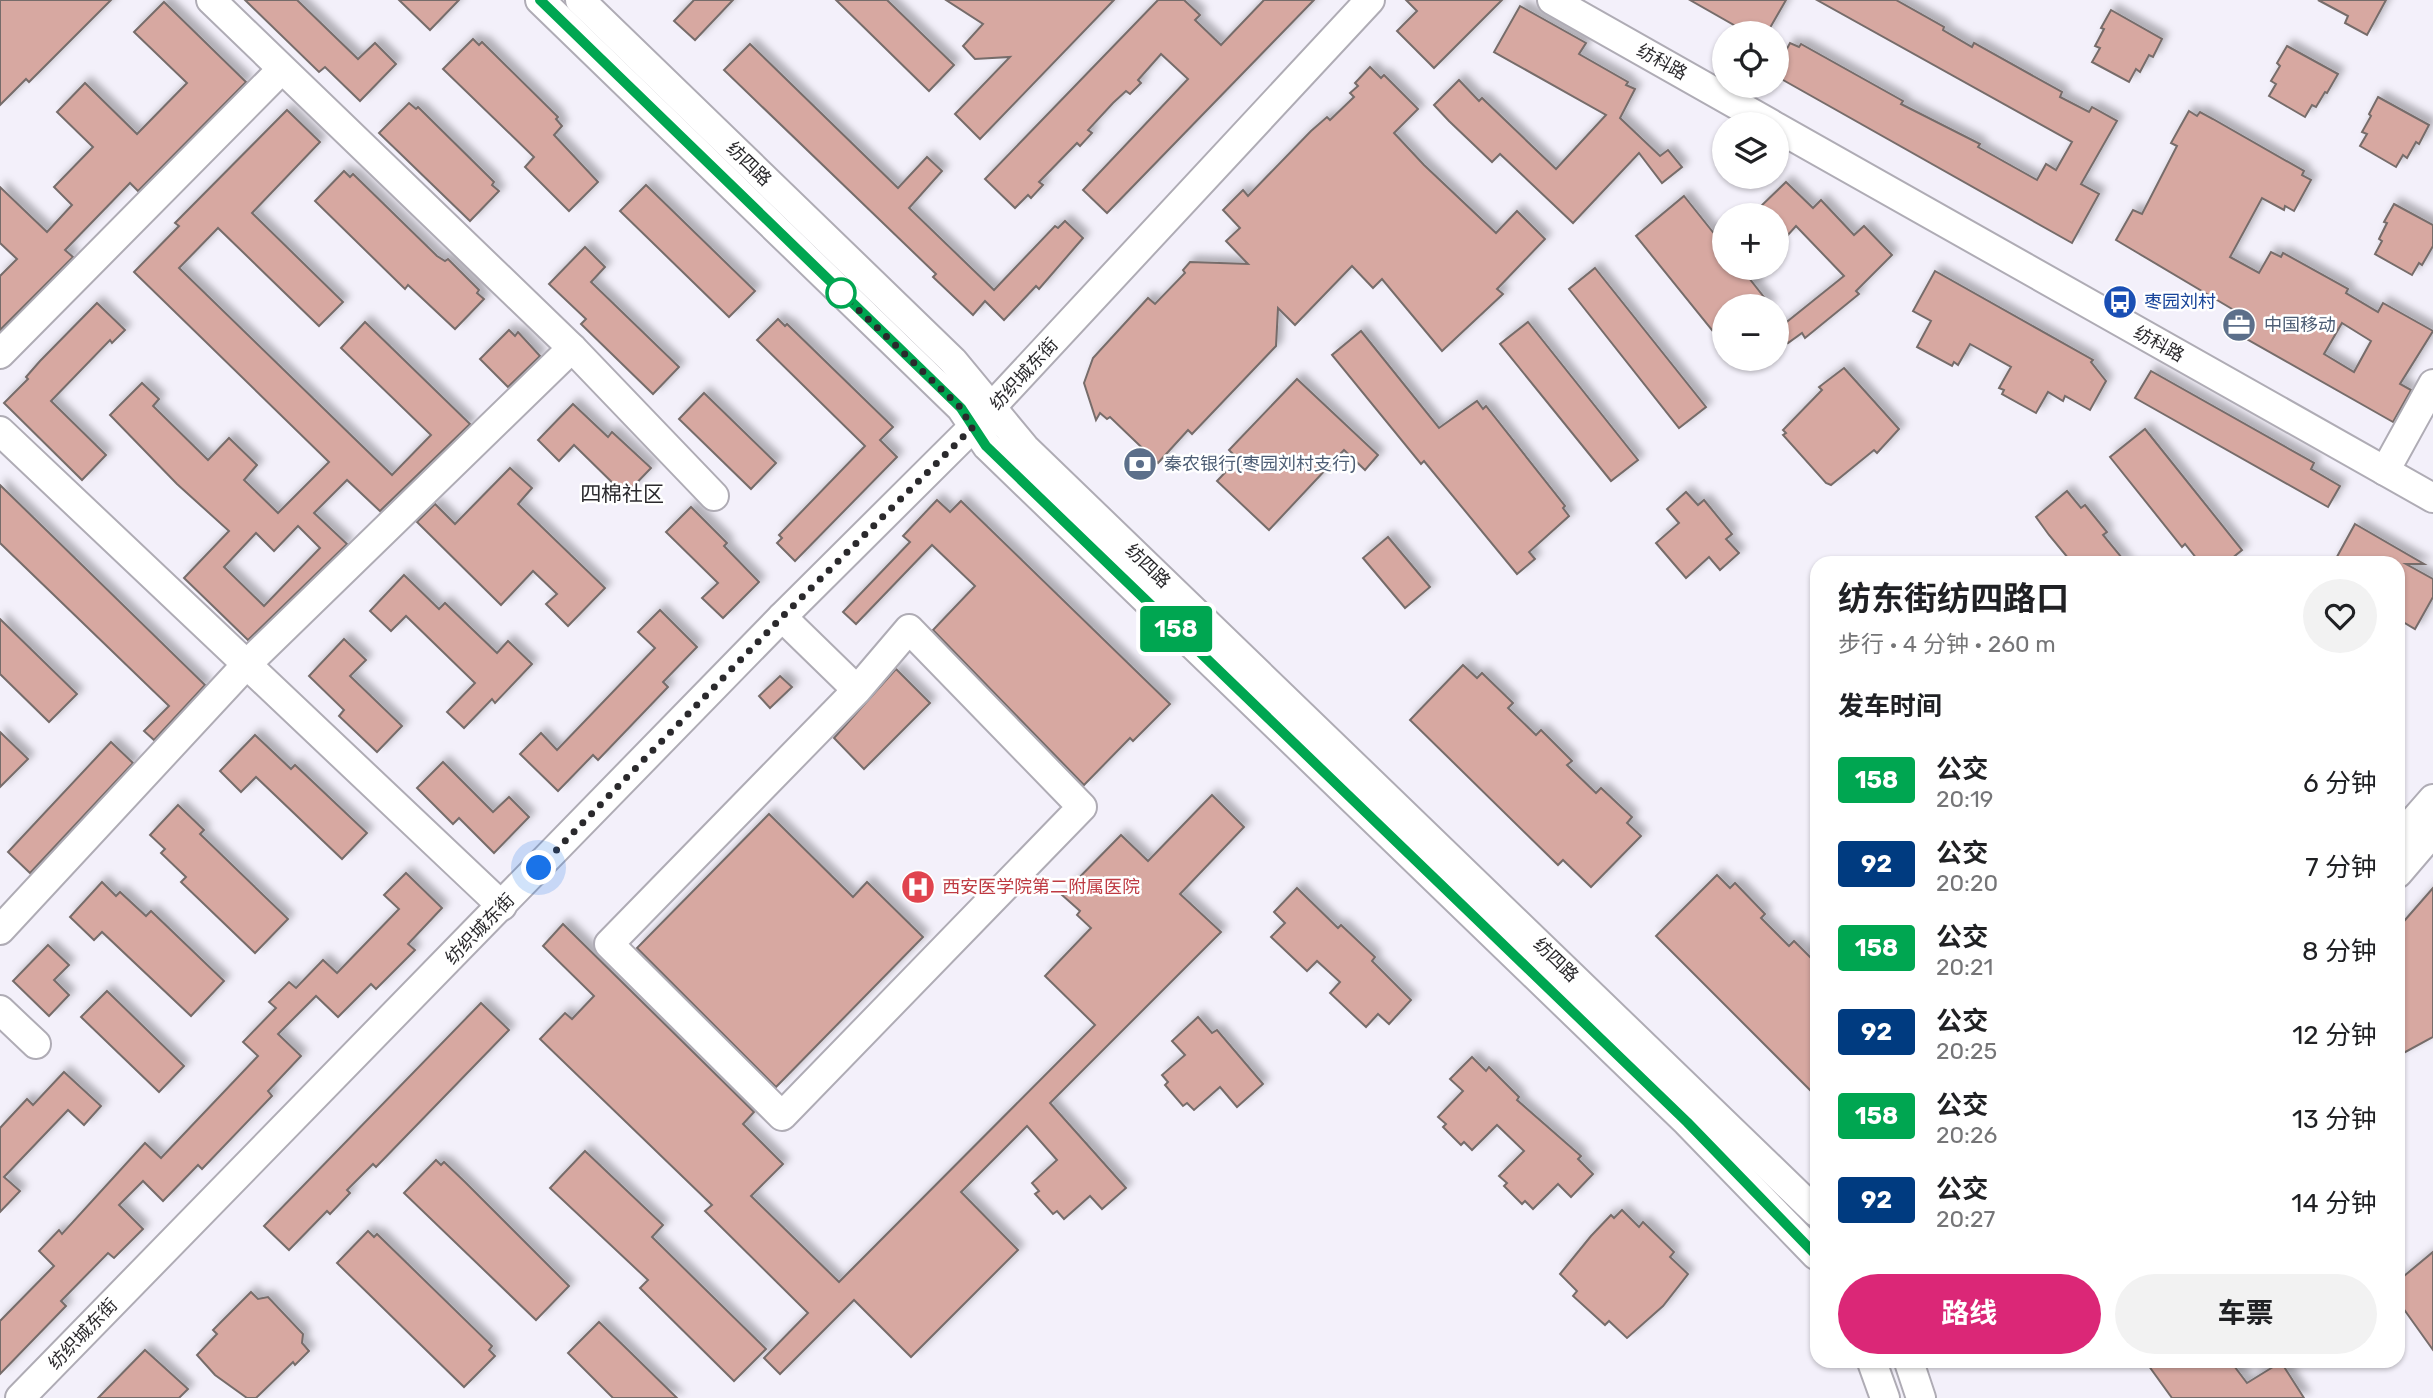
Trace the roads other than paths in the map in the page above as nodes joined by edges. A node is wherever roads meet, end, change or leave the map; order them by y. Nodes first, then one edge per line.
1 (211, 0) edge
2 (540, 0) edge
3 (580, 0) edge
4 (1370, 0) edge
5 (1552, 0) edge
6 (281, 70) junction
7 (1750, 112) edge
8 (1789, 134) edge
9 (572, 348) junction
10 (0, 354) edge
11 (2433, 384) edge
12 (992, 408) junction
13 (972, 428) junction
14 (0, 431) edge
15 (2385, 471) junction
16 (714, 496) dead end
17 (2433, 498) edge
18 (782, 617) junction
19 (246, 666) junction
20 (857, 690) junction
21 (2433, 799) edge
22 (2405, 831) edge
23 (2433, 832) edge
24 (2405, 865) edge
25 (502, 906) junction
26 (0, 930) edge
27 (0, 1010) edge
28 (36, 1044) dead end
29 (1810, 1206) edge
30 (1810, 1249) edge
31 (1874, 1368) edge
32 (1911, 1368) edge
33 (20, 1398) edge
34 (1885, 1398) edge
35 (1921, 1398) edge

1 - 6 street
2 - 13 street, 纺四路
3 - 12 street, 纺四路
4 - 12 street, 纺织城东街
5 - 7 street, 纺科路
6 - 9 street
6 - 10 street
8 - 15 street, 纺科路
9 - 16 street
9 - 19 street
11 - 15 street
12 - 13 street, 纺织城东街
12 - 29 street, 纺四路
13 - 18 street, 纺织城东街
13 - 30 street, 纺四路
14 - 19 street
15 - 17 street, 纺科路
18 - 20 street
18 - 25 street, 纺织城东街
19 - 25 street
19 - 26 street
20 - 20 street
21 - 22 street
23 - 24 street
25 - 33 street, 纺织城东街
27 - 28 street
31 - 34 street
32 - 35 street

